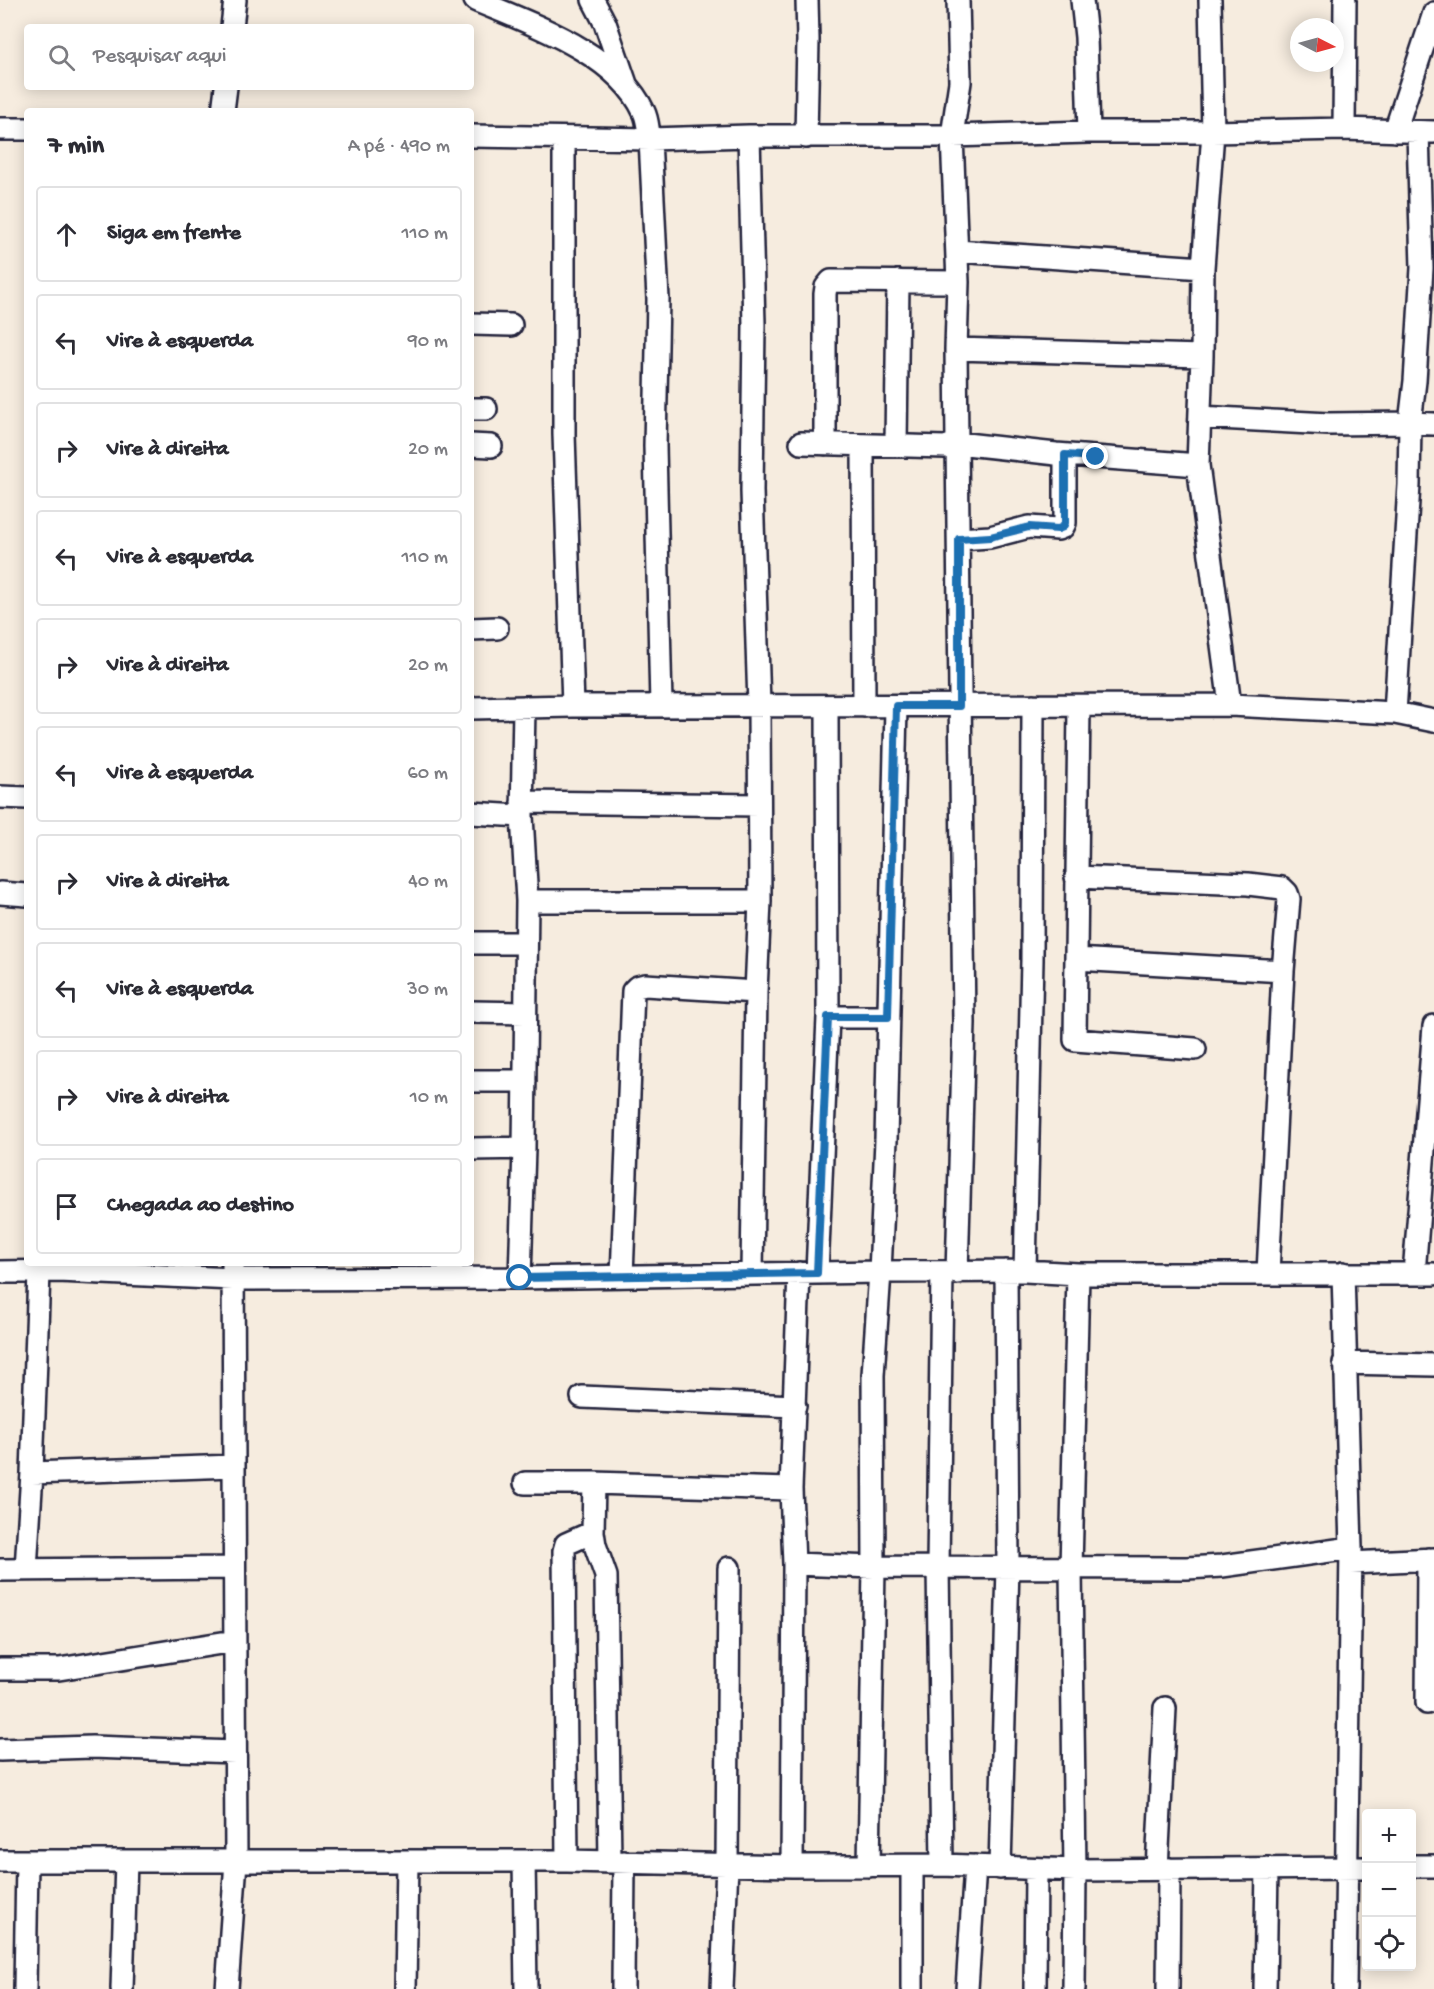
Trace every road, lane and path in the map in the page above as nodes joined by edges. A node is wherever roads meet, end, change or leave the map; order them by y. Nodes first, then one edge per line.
1 (235, 0) edge
2 (475, 0) edge
3 (593, 0) edge
4 (807, 0) edge
5 (958, 0) edge
6 (1082, 0) edge
7 (1210, 0) edge
8 (1345, 0) edge
9 (1434, 13) edge
10 (232, 24) edge
11 (626, 84) junction
12 (226, 90) edge
13 (223, 108) edge
14 (0, 129) edge
15 (24, 129) edge
16 (1344, 129) junction
17 (1395, 131) junction
18 (1089, 132) junction
19 (1214, 132) junction
20 (1426, 132) edge
21 (474, 136) edge
22 (749, 136) junction
23 (952, 136) junction
24 (806, 137) junction
25 (564, 138) junction
26 (650, 139) junction
27 (957, 252) junction
28 (1203, 268) junction
29 (898, 282) junction
30 (958, 282) junction
31 (474, 324) edge
32 (511, 325) dead end
33 (956, 349) junction
34 (1202, 356) junction
35 (1200, 417) junction
36 (1410, 423) junction
37 (1434, 424) edge
38 (957, 443) junction
39 (801, 444) dead end
40 (825, 444) junction
41 (896, 445) junction
42 (863, 446) junction
43 (1065, 455) junction
44 (1198, 465) junction
45 (959, 539) junction
46 (497, 628) dead end
47 (474, 629) edge
48 (661, 705) junction
49 (759, 705) junction
50 (1033, 705) junction
51 (1230, 705) junction
52 (573, 706) junction
53 (864, 706) junction
54 (896, 706) junction
55 (959, 706) junction
56 (1079, 706) junction
57 (524, 707) junction
58 (827, 707) junction
59 (474, 708) edge
60 (1395, 713) junction
61 (1434, 721) edge
62 (0, 797) edge
63 (24, 798) edge
64 (759, 805) junction
65 (522, 809) junction
66 (474, 813) edge
67 (1076, 877) junction
68 (0, 893) edge
69 (24, 895) edge
70 (527, 901) junction
71 (760, 901) junction
72 (474, 943) edge
73 (525, 943) junction
74 (1076, 959) junction
75 (1283, 972) junction
76 (756, 992) junction
77 (474, 1012) edge
78 (525, 1013) junction
79 (828, 1017) junction
80 (888, 1017) junction
81 (1434, 1026) edge
82 (1195, 1049) dead end
83 (474, 1081) edge
84 (525, 1081) junction
85 (524, 1148) junction
86 (474, 1149) edge
87 (52, 1269) edge
88 (233, 1271) edge
89 (1015, 1271) junction
90 (0, 1272) edge
91 (880, 1272) junction
92 (950, 1272) junction
93 (752, 1273) junction
94 (808, 1273) junction
95 (1268, 1273) junction
96 (1343, 1273) junction
97 (1424, 1273) edge
98 (1078, 1274) junction
99 (622, 1275) junction
100 (520, 1278) junction
101 (1344, 1363) junction
102 (1434, 1365) edge
103 (582, 1397) dead end
104 (795, 1406) junction
105 (234, 1466) junction
106 (32, 1473) junction
107 (525, 1483) dead end
108 (594, 1483) junction
109 (791, 1489) junction
110 (593, 1532) junction
111 (1351, 1556) junction
112 (1431, 1559) edge
113 (794, 1564) junction
114 (938, 1566) junction
115 (1008, 1566) junction
116 (874, 1567) junction
117 (234, 1568) junction
118 (729, 1568) dead end
119 (26, 1569) junction
120 (1071, 1569) junction
121 (0, 1570) edge
122 (234, 1641) junction
123 (0, 1668) edge
124 (1427, 1703) dead end
125 (1166, 1708) dead end
126 (0, 1750) edge
127 (235, 1752) junction
128 (0, 1861) edge
129 (27, 1861) junction
130 (126, 1861) junction
131 (236, 1861) junction
132 (407, 1861) junction
133 (524, 1861) junction
134 (567, 1861) junction
135 (617, 1862) junction
136 (727, 1864) junction
137 (942, 1865) junction
138 (792, 1866) junction
139 (869, 1866) junction
140 (912, 1866) junction
141 (975, 1866) junction
142 (1416, 1866) edge
143 (1434, 1866) edge
144 (1000, 1868) junction
145 (1267, 1868) junction
146 (1356, 1868) edge
147 (1036, 1869) junction
148 (1163, 1869) junction
149 (1075, 1870) junction
150 (25, 1989) edge
151 (122, 1989) edge
152 (227, 1989) edge
153 (405, 1989) edge
154 (526, 1989) edge
155 (623, 1989) edge
156 (722, 1989) edge
157 (912, 1989) edge
158 (967, 1989) edge
159 (1035, 1989) edge
160 (1074, 1989) edge
161 (1168, 1989) edge
162 (1265, 1989) edge
163 (1345, 1989) edge

1 - 10 street
2 - 11 street
3 - 11 street
4 - 24 street
5 - 23 street
6 - 18 street
7 - 19 street
8 - 16 street
9 - 17 street
11 - 26 street
12 - 13 street
14 - 15 street
16 - 17 street
16 - 19 street
17 - 20 street
18 - 19 street
18 - 23 street
19 - 28 street
20 - 36 street
21 - 25 street
22 - 24 street
22 - 26 street
22 - 49 street
23 - 24 street
23 - 27 street
25 - 26 street
25 - 52 street
26 - 48 street
27 - 28 street
27 - 30 street
28 - 34 street
29 - 30 street
29 - 40 street
29 - 41 street
30 - 33 street
31 - 32 street
33 - 34 street
33 - 38 street
34 - 35 street
35 - 36 street
35 - 44 street
36 - 37 street
36 - 60 street
38 - 41 street
38 - 43 street
38 - 45 street
39 - 40 street
40 - 42 street
41 - 42 street
42 - 53 street
43 - 44 street
43 - 45 street
44 - 51 street
45 - 55 street
46 - 47 street
48 - 49 street
48 - 52 street
49 - 58 street
49 - 64 street
50 - 55 street
50 - 56 street
50 - 89 street
51 - 56 street
51 - 60 street
52 - 57 street
53 - 54 street
53 - 58 street
54 - 55 street
54 - 80 street
55 - 92 street
56 - 67 street
57 - 59 street
57 - 65 street
58 - 79 street
60 - 61 street
62 - 63 street
64 - 65 street
64 - 71 street
65 - 66 street
65 - 70 street
67 - 74 street
67 - 75 street
68 - 69 street
70 - 71 street
70 - 73 street
71 - 76 street
72 - 73 street
73 - 78 street
74 - 75 street
74 - 82 street
75 - 95 street
76 - 93 street
76 - 99 street
77 - 78 street
78 - 84 street
79 - 80 street
79 - 94 street
80 - 91 street
81 - 97 street
83 - 84 street
84 - 85 street
85 - 86 street
85 - 100 street
87 - 88 street
87 - 90 street
87 - 106 street
88 - 100 street
88 - 105 street
89 - 92 street
89 - 98 street
89 - 115 street
91 - 92 street
91 - 94 street
91 - 116 street
92 - 114 street
93 - 94 street
93 - 99 street
94 - 104 street
95 - 96 street
95 - 98 street
96 - 97 street
96 - 101 street
98 - 120 street
99 - 100 street
101 - 102 street
101 - 111 street
103 - 104 street
104 - 109 street
105 - 106 street
105 - 117 street
106 - 119 street
107 - 108 street
108 - 109 street
108 - 110 street
109 - 113 street
110 - 134 street
110 - 135 street
111 - 112 street
111 - 120 street
111 - 146 street
112 - 124 street
113 - 116 street
113 - 138 street
114 - 115 street
114 - 116 street
114 - 137 street
115 - 120 street
115 - 144 street
116 - 139 street
117 - 119 street
117 - 122 street
118 - 136 street
119 - 121 street
120 - 149 street
122 - 123 street
122 - 127 street
125 - 148 street
126 - 127 street
127 - 131 street
128 - 129 street
129 - 130 street
129 - 150 street
130 - 131 street
130 - 151 street
131 - 132 street
131 - 152 street
132 - 133 street
132 - 153 street
133 - 134 street
133 - 154 street
134 - 135 street
135 - 136 street
135 - 155 street
136 - 138 street
136 - 156 street
137 - 140 street
137 - 141 street
138 - 139 street
139 - 140 street
140 - 157 street
141 - 144 street
141 - 158 street
142 - 143 street
144 - 147 street
145 - 146 street
145 - 148 street
145 - 162 street
146 - 163 street
147 - 149 street
147 - 159 street
148 - 149 street
148 - 161 street
149 - 160 street

